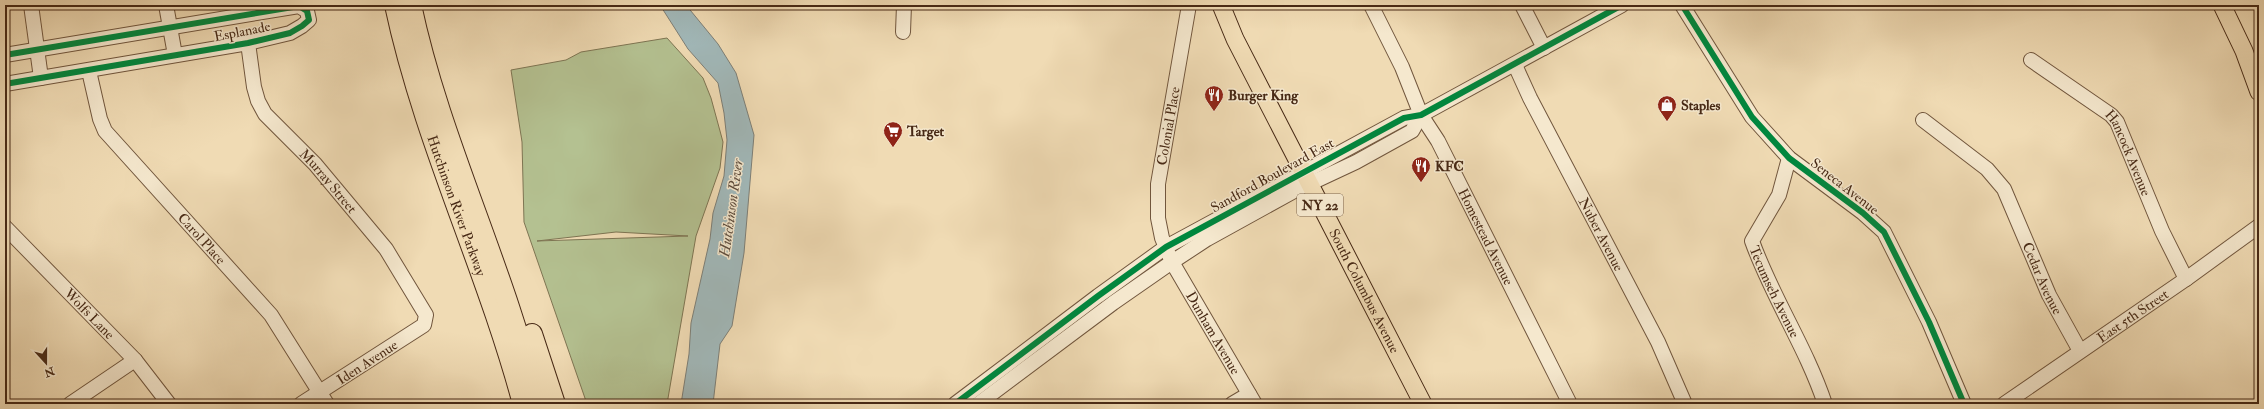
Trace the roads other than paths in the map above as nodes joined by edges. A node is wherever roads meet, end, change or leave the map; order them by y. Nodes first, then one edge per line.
1 (30, 5) edge
2 (166, 5) edge
3 (395, 5) edge
4 (411, 5) edge
5 (904, 5) edge
6 (1189, 5) edge
7 (1221, 5) edge
8 (1371, 5) edge
9 (1522, 5) edge
10 (1622, 5) edge
11 (1682, 5) edge
12 (2222, 5) edge
13 (299, 6) edge
14 (170, 28) junction
15 (903, 32) dead end
16 (248, 43) junction
17 (1544, 48) junction
18 (37, 50) junction
19 (5, 55) edge
20 (175, 56) junction
21 (2031, 60) dead end
22 (1515, 65) junction
23 (89, 71) junction
24 (41, 78) junction
25 (5, 84) edge
26 (2259, 92) edge
27 (1421, 115) junction
28 (1923, 120) dead end
29 (446, 131) junction
30 (1790, 158) junction
31 (1306, 178) junction
32 (2259, 226) edge
33 (5, 227) edge
34 (1166, 247) junction
35 (1172, 262) junction
36 (2186, 280) junction
37 (426, 315) joint
38 (2080, 351) junction
39 (136, 360) junction
40 (323, 398) edge
41 (1252, 399) edge
42 (70, 404) edge
43 (169, 404) edge
44 (301, 404) edge
45 (523, 404) edge
46 (537, 404) edge
47 (555, 404) edge
48 (955, 404) edge
49 (978, 404) edge
50 (1232, 404) edge
51 (1423, 404) edge
52 (1570, 404) edge
53 (1685, 404) edge
54 (1825, 404) edge
55 (1964, 404) edge
56 (2004, 404) edge

1 - 18 street
2 - 14 street
3 - 45 highway, Hutchinson River Parkway
4 - 29 highway, Hutchinson River Parkway
5 - 15 street
6 - 34 street, Colonial Place
7 - 31 main road, South Columbus Avenue / NY 22
8 - 27 street, Homestead Avenue
9 - 17 street
10 - 17 street
11 - 30 street, Seneca Avenue
12 - 26 main road
13 - 14 street, Esplanade
13 - 16 street, Esplanade
14 - 18 street, Esplanade
14 - 20 street
16 - 20 street, Esplanade
16 - 37 street, Murray Street
17 - 22 street
18 - 19 street, Esplanade
18 - 24 street
20 - 23 street, Esplanade
21 - 36 street, Hancock Avenue
22 - 27 street
22 - 53 street, Nuber Avenue
23 - 24 street, Esplanade
23 - 40 street, Carol Place
24 - 25 street, Esplanade
27 - 31 street, Sandford Boulevard East
27 - 52 street, Homestead Avenue
28 - 38 street, Cedar Avenue
29 - 46 highway, Hutchinson River Parkway
29 - 47 highway
30 - 54 street, Tecumseh Avenue
30 - 55 street, Seneca Avenue
31 - 34 street, Sandford Boulevard East
31 - 35 street, Sandford Boulevard East
31 - 51 main road, South Columbus Avenue / NY 22
32 - 36 street, East 5th Street
33 - 39 street, Wolfs Lane
34 - 35 street, Colonial Place
34 - 48 street, Sandford Boulevard East
35 - 41 street, Dunham Avenue
35 - 49 street, Sandford Boulevard East
36 - 38 street, East 5th Street
37 - 40 street, Iden Avenue
38 - 56 street, East 5th Street
39 - 42 street
39 - 43 street, Wolfs Lane
40 - 44 street, Iden Avenue
41 - 50 street

